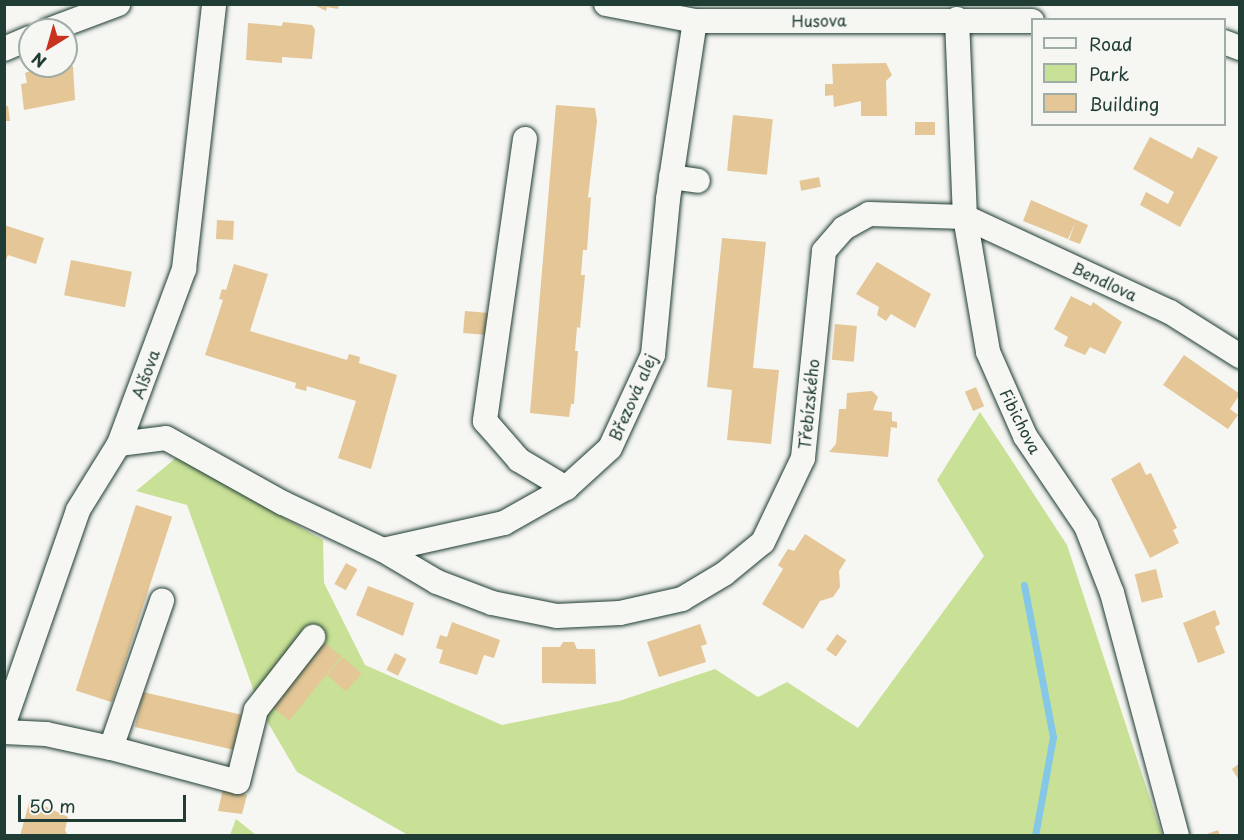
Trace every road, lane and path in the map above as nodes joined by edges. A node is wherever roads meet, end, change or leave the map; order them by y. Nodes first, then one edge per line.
1 (118, 4) edge
2 (214, 4) edge
3 (606, 4) edge
4 (635, 8) edge
5 (899, 12) edge
6 (78, 19) edge
7 (957, 19) junction
8 (695, 21) junction
9 (1031, 21) edge
10 (18, 43) edge
11 (4, 49) edge
12 (525, 139) dead end
13 (671, 177) junction
14 (698, 181) dead end
15 (965, 217) junction
16 (1239, 356) edge
17 (120, 444) junction
18 (566, 488) junction
19 (383, 550) junction
20 (162, 601) dead end
21 (313, 637) dead end
22 (4, 723) edge
23 (4, 732) edge
24 (111, 748) junction
25 (1177, 836) edge

1 - 6 street
2 - 17 street, Alšova
3 - 4 street, Husova
4 - 8 street, Husova
5 - 7 street, Husova
5 - 8 street, Husova
7 - 9 street, Husova
7 - 15 street, Fibichova
8 - 13 street, Březová alej
10 - 11 street
12 - 18 street
13 - 14 street
13 - 18 street, Březová alej
15 - 16 street, Bendlova
15 - 19 street, Třebízského
15 - 25 street, Fibichova
17 - 19 street
17 - 22 street, Alšova
18 - 19 street, Březová alej
20 - 24 street
21 - 24 street
23 - 24 street

